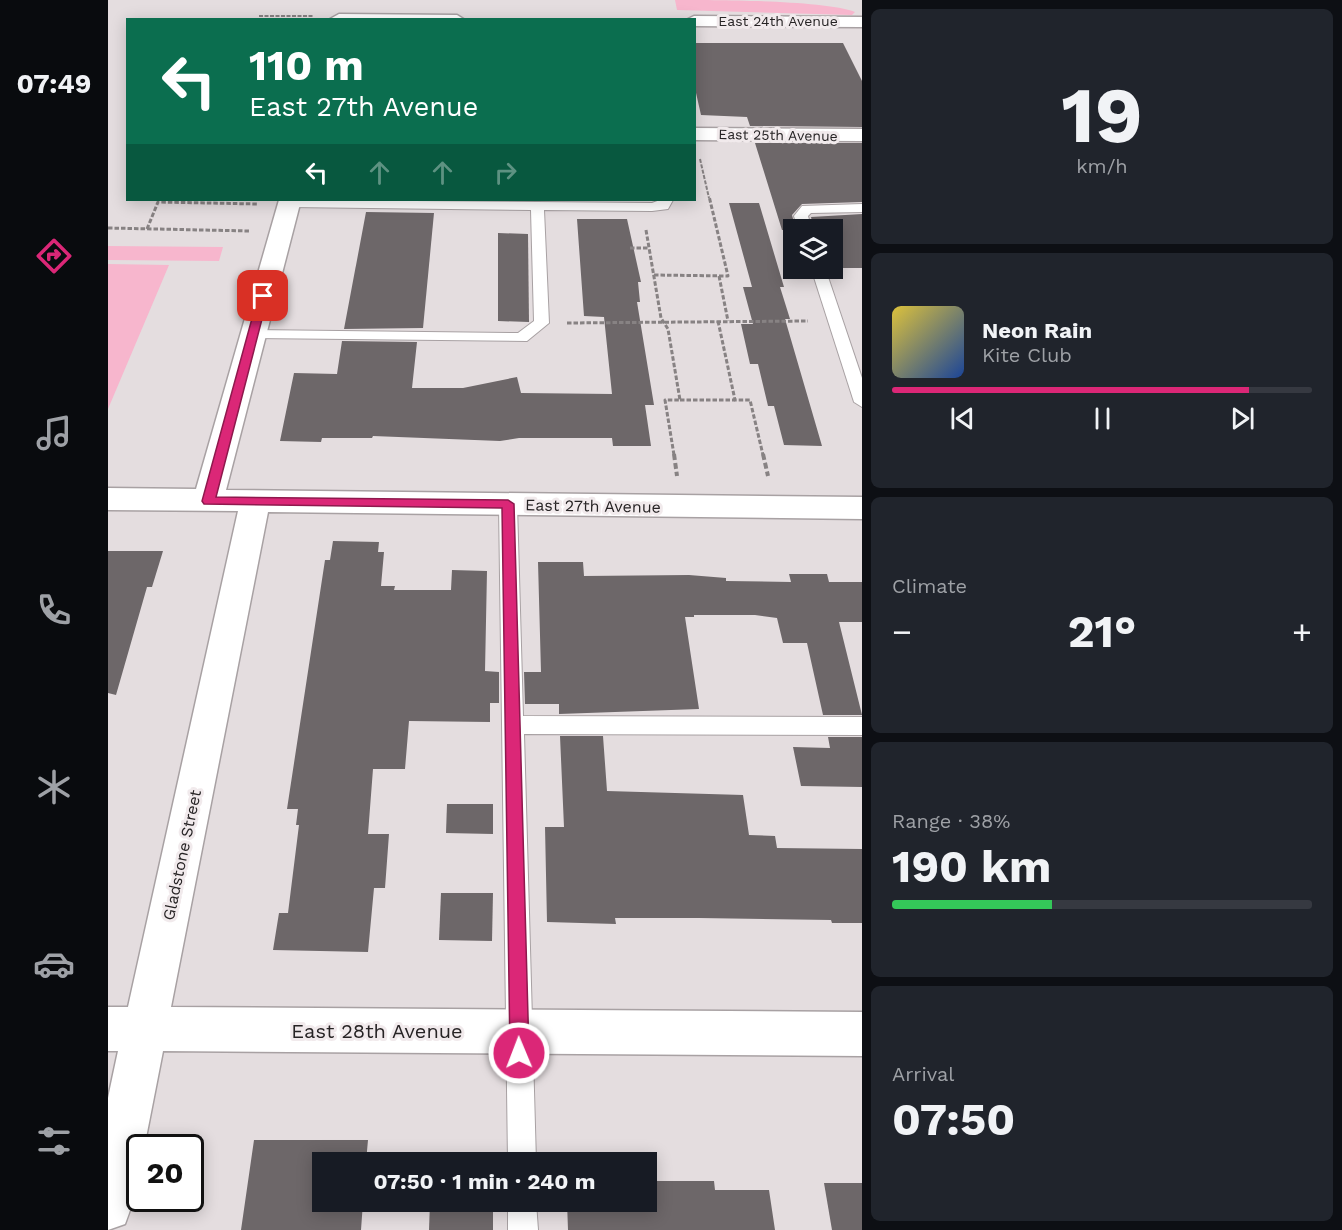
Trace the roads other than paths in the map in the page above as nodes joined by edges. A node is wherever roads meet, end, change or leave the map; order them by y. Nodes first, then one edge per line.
1 (344, 0) edge
2 (339, 18) edge
3 (696, 21) edge
4 (862, 22) edge
5 (696, 134) edge
6 (862, 135) edge
7 (290, 201) edge
8 (666, 201) edge
9 (537, 207) junction
10 (862, 208) edge
11 (802, 219) edge
12 (821, 279) edge
13 (252, 335) junction
14 (862, 402) edge
15 (108, 499) edge
16 (208, 501) junction
17 (255, 502) junction
18 (508, 504) junction
19 (862, 508) edge
20 (513, 725) junction
21 (862, 726) edge
22 (127, 1029) edge
23 (519, 1032) junction
24 (862, 1034) edge
25 (522, 1152) edge
26 (108, 1207) edge
27 (522, 1212) edge
28 (523, 1230) edge

1 - 2 street
3 - 4 street, East 24th Avenue
5 - 6 street, East 25th Avenue
7 - 9 lane
7 - 13 street
8 - 9 lane
9 - 13 lane
10 - 11 lane
12 - 14 lane
13 - 16 street
15 - 16 street, East 27th Avenue
16 - 17 street, East 27th Avenue
17 - 18 street, East 27th Avenue
17 - 22 street, Gladstone Street
18 - 19 street, East 27th Avenue
18 - 20 lane
20 - 21 lane
20 - 23 lane
22 - 23 street, East 28th Avenue
22 - 26 street, Gladstone Street
23 - 24 street, East 28th Avenue
23 - 25 lane
27 - 28 lane

